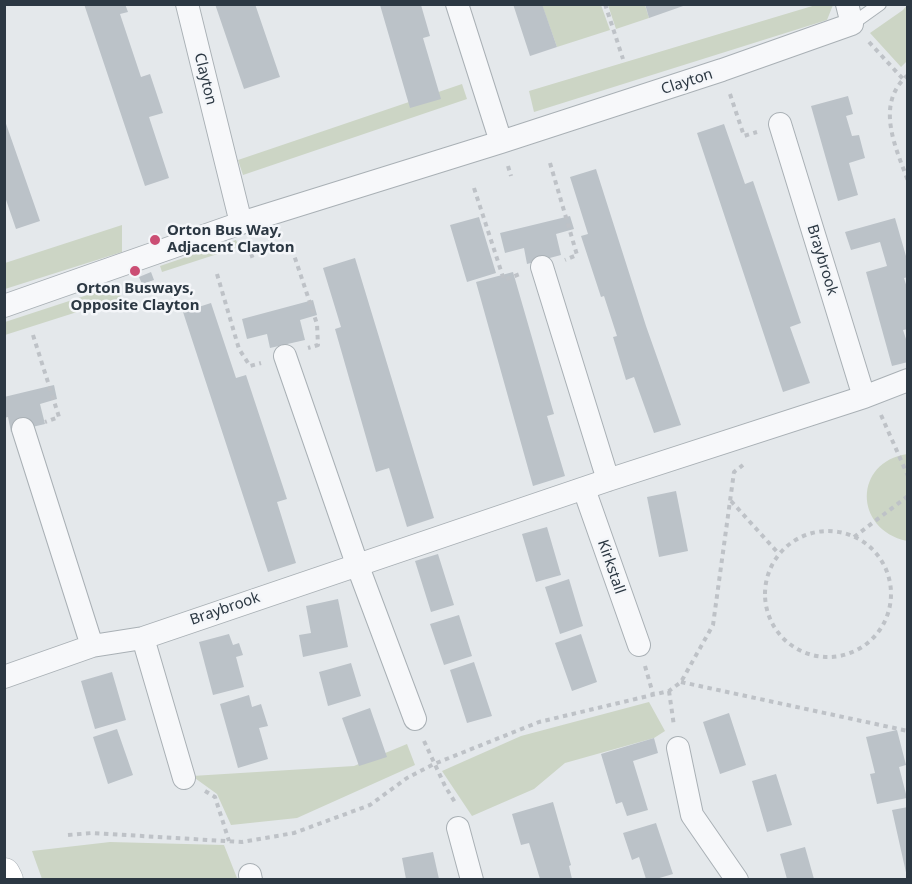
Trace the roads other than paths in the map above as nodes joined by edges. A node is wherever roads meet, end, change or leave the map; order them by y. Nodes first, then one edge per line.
1 (187, 4) edge
2 (457, 4) edge
3 (880, 4) edge
4 (849, 14) edge
5 (780, 124) dead end
6 (501, 142) junction
7 (241, 224) junction
8 (542, 267) dead end
9 (4, 306) edge
10 (285, 356) dead end
11 (908, 380) edge
12 (864, 397) junction
13 (23, 429) dead end
14 (608, 480) junction
15 (584, 489) junction
16 (357, 564) junction
17 (143, 638) junction
18 (639, 645) dead end
19 (92, 646) junction
20 (4, 677) edge
21 (415, 719) road end
22 (678, 748) road end
23 (184, 778) road end
24 (458, 828) road end
25 (4, 874) edge
26 (7, 879) edge
27 (472, 879) edge
28 (737, 879) edge

1 - 7 street, Clayton
2 - 6 street
3 - 4 lane
4 - 6 street, Clayton
5 - 12 street, Braybrook
6 - 7 street, Clayton
7 - 9 street, Clayton
8 - 14 street
10 - 16 street
11 - 12 street, Braybrook
12 - 14 street, Braybrook
13 - 19 street
14 - 15 street, Braybrook
15 - 16 street, Braybrook
15 - 18 street, Kirkstall
16 - 17 street, Braybrook
16 - 21 street
17 - 19 street, Braybrook
17 - 23 street
19 - 20 street, Braybrook
22 - 28 street
24 - 27 street
25 - 26 street

